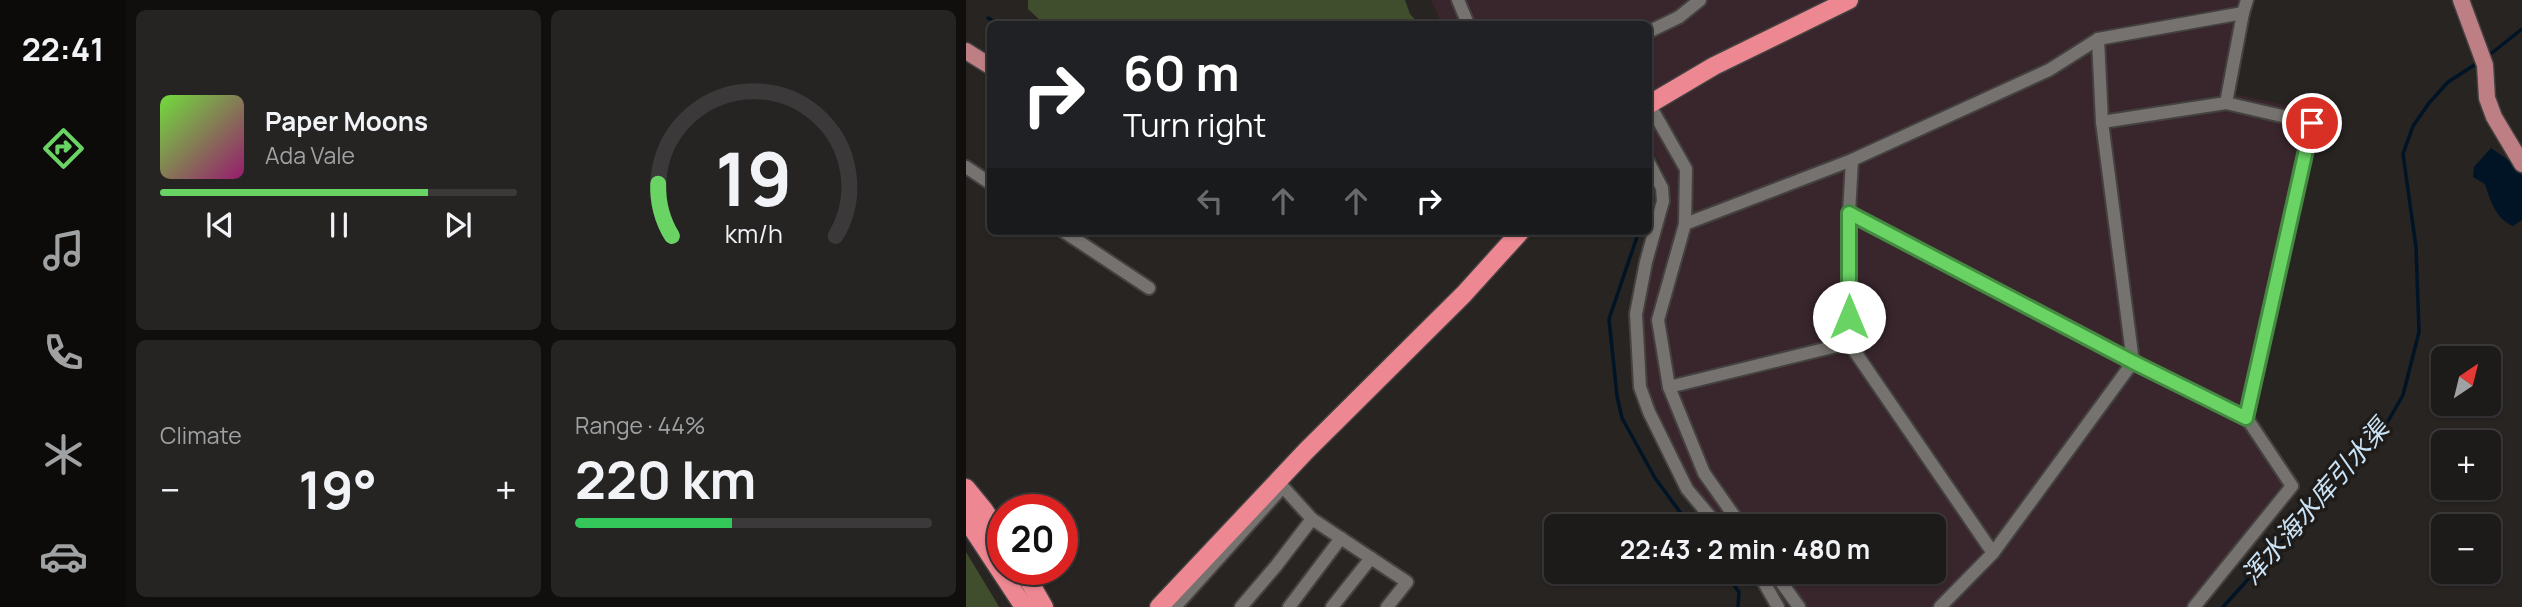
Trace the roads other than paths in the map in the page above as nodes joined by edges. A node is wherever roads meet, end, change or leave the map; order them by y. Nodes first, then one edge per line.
1 (1458, 0) edge
2 (1700, 0) edge
3 (1849, 0) edge
4 (2247, 0) edge
5 (2461, 0) edge
6 (2242, 13) junction
7 (1467, 21) edge
8 (1652, 30) edge
9 (2098, 39) junction
10 (966, 51) edge
11 (987, 64) edge
12 (1652, 102) edge
13 (2226, 103) junction
14 (1652, 109) edge
15 (2102, 122) junction
16 (1852, 160) junction
17 (2522, 164) edge
18 (966, 167) edge
19 (1652, 169) edge
20 (987, 181) edge
21 (1849, 213) junction
22 (1685, 224) junction
23 (1069, 235) edge
24 (1517, 235) edge
25 (1149, 288) dead end
26 (1849, 343) junction
27 (2133, 362) junction
28 (1669, 387) junction
29 (2246, 418) junction
30 (1282, 482) junction
31 (966, 486) edge
32 (987, 499) edge
33 (966, 501) edge
34 (1708, 514) edge
35 (1733, 514) edge
36 (987, 516) edge
37 (966, 519) edge
38 (1312, 519) junction
39 (966, 536) edge
40 (1341, 538) junction
41 (987, 542) edge
42 (987, 549) edge
43 (1993, 553) junction
44 (987, 555) edge
45 (1371, 558) junction
46 (1765, 584) edge
47 (1783, 584) edge
48 (1006, 585) edge
49 (1011, 585) edge
50 (1015, 585) edge
51 (1032, 585) edge
52 (1044, 585) edge
53 (1013, 607) edge
54 (1029, 607) edge
55 (1037, 607) edge
56 (1045, 607) edge
57 (1159, 607) edge
58 (1175, 607) edge
59 (1241, 607) edge
60 (1289, 607) edge
61 (1332, 607) edge
62 (1387, 607) edge
63 (1778, 607) edge
64 (1799, 607) edge
65 (1940, 607) edge
66 (2194, 607) edge

1 - 7 street
2 - 8 street
3 - 12 highway
4 - 6 street
5 - 17 main road
6 - 9 street
6 - 13 street
9 - 15 street
9 - 16 street
10 - 11 main road
13 - 15 street
13 - 29 street
14 - 22 street
15 - 27 street
16 - 21 street
16 - 22 street
18 - 20 street
19 - 34 street
21 - 26 street
21 - 27 street
22 - 28 street
23 - 25 street
24 - 30 highway
26 - 28 street
26 - 43 street
27 - 29 street
27 - 43 street
28 - 35 street
29 - 66 street
30 - 38 street
30 - 57 highway
30 - 58 street
31 - 32 highway
31 - 36 highway
33 - 41 highway
37 - 42 highway
38 - 40 street
38 - 59 street
39 - 44 highway
40 - 45 street
40 - 60 street
43 - 65 street
45 - 61 street
45 - 62 street
46 - 63 street
47 - 64 street
48 - 53 highway
49 - 54 highway
50 - 55 highway
51 - 56 highway
52 - 56 highway

